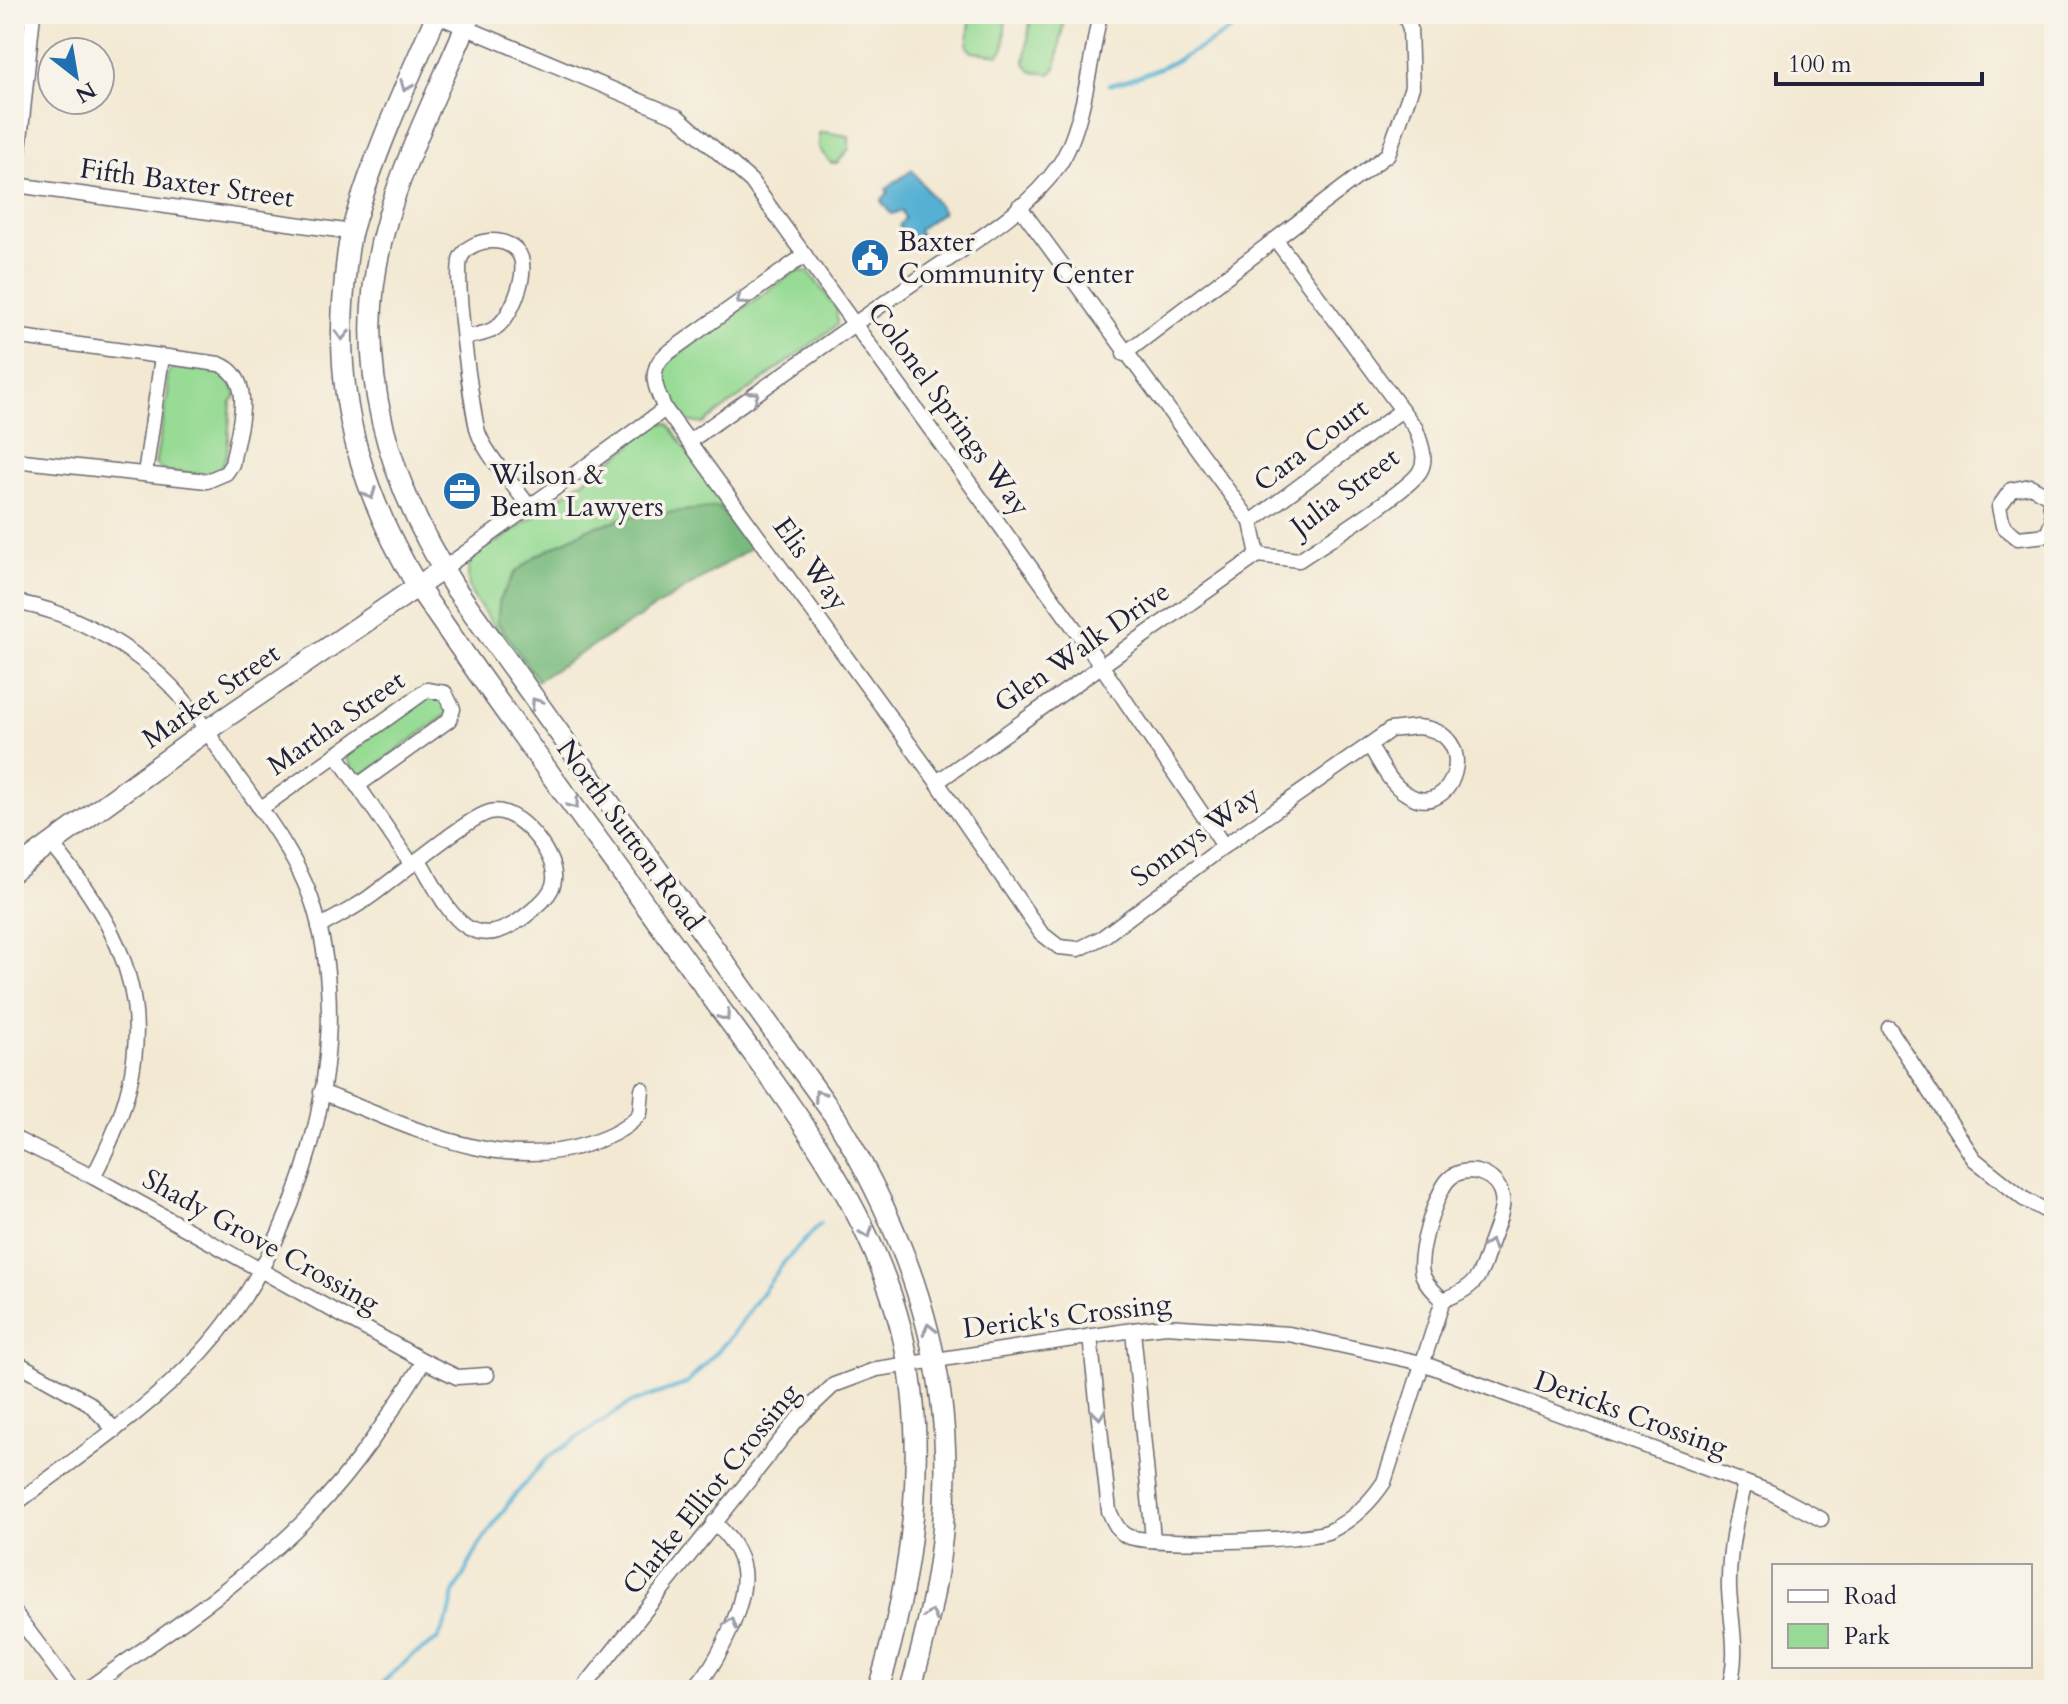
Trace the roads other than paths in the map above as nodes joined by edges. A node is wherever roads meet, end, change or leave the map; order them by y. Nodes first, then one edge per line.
1 (33, 14) edge
2 (1100, 14) edge
3 (1404, 14) edge
4 (437, 15) edge
5 (468, 21) edge
6 (15, 191) edge
7 (1019, 206) junction
8 (352, 232) junction
9 (1276, 240) junction
10 (805, 255) junction
11 (855, 323) junction
12 (14, 336) edge
13 (465, 338) junction
14 (1124, 354) junction
15 (162, 357) junction
16 (665, 409) junction
17 (1402, 410) junction
18 (690, 441) junction
19 (14, 460) edge
20 (145, 474) junction
21 (530, 508) junction
22 (1251, 522) junction
23 (1258, 555) junction
24 (443, 569) junction
25 (418, 587) junction
26 (14, 602) edge
27 (1101, 665) junction
28 (206, 731) junction
29 (1369, 745) junction
30 (336, 754) junction
31 (937, 782) junction
32 (357, 786) junction
33 (260, 809) junction
34 (52, 845) junction
35 (1224, 846) junction
36 (416, 863) junction
37 (14, 871) edge
38 (319, 927) junction
39 (1049, 939) joint
40 (1889, 1028) dead end
41 (642, 1089) dead end
42 (321, 1092) junction
43 (14, 1138) edge
44 (93, 1177) junction
45 (2054, 1215) edge
46 (261, 1270) junction
47 (1443, 1300) junction
48 (1133, 1330) junction
49 (1090, 1336) junction
50 (936, 1360) junction
51 (14, 1361) edge
52 (424, 1361) junction
53 (1422, 1363) junction
54 (908, 1365) junction
55 (487, 1375) dead end
56 (115, 1430) junction
57 (1745, 1483) junction
58 (14, 1505) edge
59 (1821, 1519) dead end
60 (714, 1522) junction
61 (1153, 1539) junction
62 (14, 1612) edge
63 (72, 1690) edge
64 (86, 1690) edge
65 (582, 1690) edge
66 (693, 1690) edge
67 (878, 1690) edge
68 (910, 1690) edge
69 (1728, 1690) edge

1 - 6 street
2 - 7 street
3 - 9 street
4 - 5 street, Colonel Springs Way
4 -> 8 main road, North Sutton Road
5 - 10 street, Colonel Springs Way
5 - 24 main road, North Sutton Road
6 - 8 street, Fifth Baxter Street
7 - 11 street
7 - 14 street, Julia Street
8 -> 25 main road, North Sutton Road
9 - 14 street
9 - 17 street, Julia Street
10 - 11 street, Colonel Springs Way
10 -> 16 street, Elis Way
18 -> 11 street
11 - 27 street, Colonel Springs Way
12 - 15 street
13 - 13 street
13 - 21 street
14 - 22 street, Julia Street
15 - 20 street
15 - 20 street
16 - 18 street, Elis Way
16 - 21 street
17 - 22 street, Cara Court
17 - 23 street, Julia Street
18 - 31 street, Elis Way
19 - 20 street
21 - 24 street
22 - 23 street, Julia Street
23 - 27 street, Glen Walk Drive
24 - 25 main road, Market Street
50 -> 24 main road, North Sutton Road
25 - 28 main road, Market Street
25 -> 54 main road, North Sutton Road
26 - 28 street
27 - 31 street, Glen Walk Drive
27 - 35 street, Colonel Springs Way
28 - 33 street
28 - 34 main road, Market Street
29 - 29 street, Sonnys Way
29 - 35 street, Sonnys Way
30 - 32 street, Martha Street
30 - 32 street, Martha Street
30 - 33 street, Martha Street
31 - 39 street, Elis Way
32 - 36 street, Martha Street
33 - 38 street
34 - 37 main road, Market Street
34 - 44 street
35 - 39 street, Sonnys Way
36 - 36 street
36 - 38 street
38 - 42 street
40 - 45 street
41 - 42 street
42 - 46 street
43 - 44 street, Shady Grove Crossing
44 - 46 street, Shady Grove Crossing
46 - 52 street, Shady Grove Crossing
46 - 56 street
47 -> 47 street
47 - 53 street
48 - 49 street, Derick's Crossing
48 - 53 street, Derick's Crossing
48 - 61 street
49 - 50 street, Derick's Crossing
49 -> 61 street
50 - 54 street, Derick's Crossing
68 -> 50 main road, North Sutton Road
51 - 56 street
52 - 55 street, Shady Grove Crossing
52 - 64 street
53 - 57 street, Dericks Crossing
53 - 61 street
54 - 60 street, Clarke Elliot Crossing
54 - 67 main road, North Sutton Road
56 - 58 street
57 - 59 street, Dericks Crossing
57 - 69 street
60 - 65 street, Clarke Elliot Crossing
66 -> 60 street
62 - 63 street

